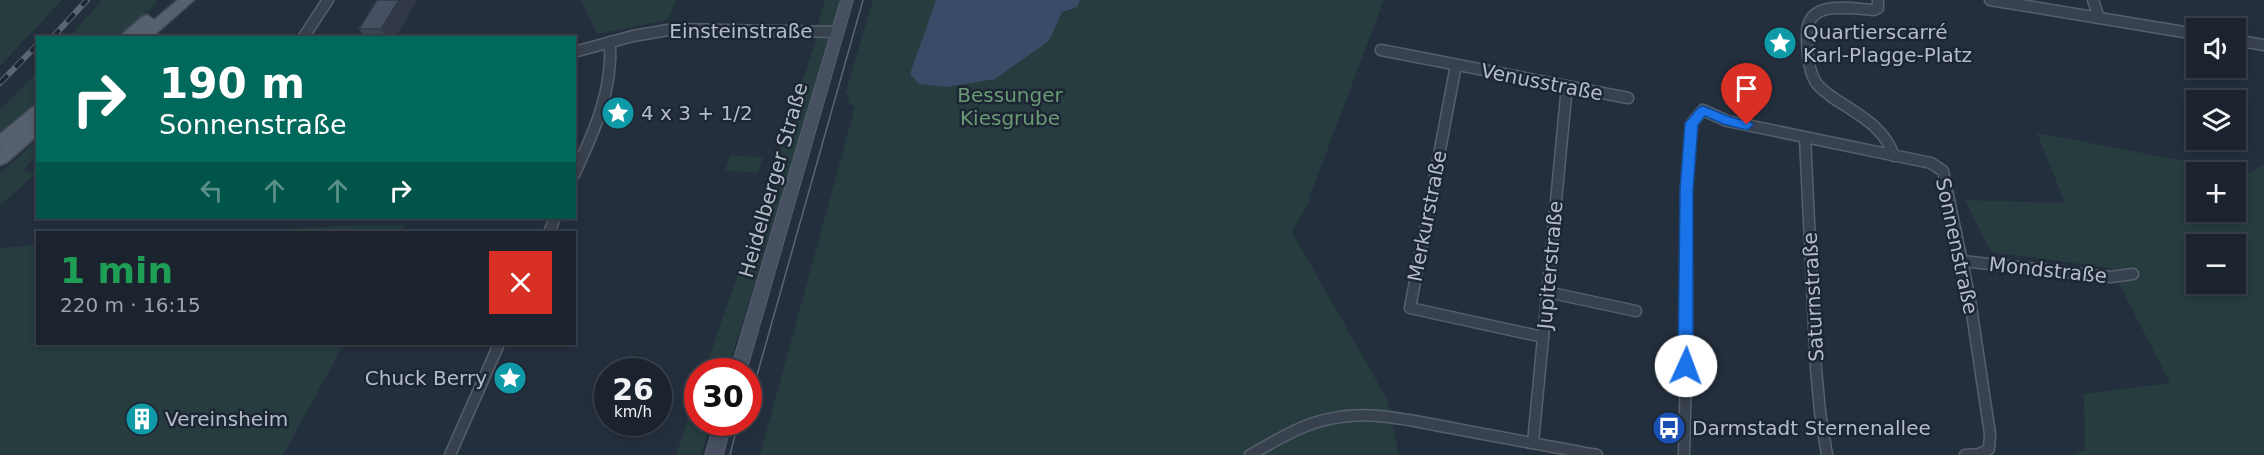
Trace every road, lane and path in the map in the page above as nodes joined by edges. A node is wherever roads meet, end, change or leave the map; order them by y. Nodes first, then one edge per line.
1 (171, 0) edge
2 (187, 0) edge
3 (328, 0) edge
4 (847, 0) edge
5 (1878, 0) edge
6 (1990, 0) edge
7 (2094, 0) edge
8 (2099, 18) junction
9 (837, 32) junction
10 (2186, 32) edge
11 (127, 36) edge
12 (143, 36) edge
13 (304, 36) edge
14 (610, 42) junction
15 (2246, 42) edge
16 (2264, 45) edge
17 (1381, 50) dead end
18 (576, 51) edge
19 (1456, 65) junction
20 (1567, 86) junction
21 (1628, 98) dead end
22 (36, 113) edge
23 (36, 128) edge
24 (1805, 138) junction
25 (0, 143) edge
26 (1894, 156) junction
27 (0, 159) edge
28 (576, 170) edge
29 (1962, 261) junction
30 (2133, 274) dead end
31 (1547, 292) junction
32 (1636, 311) dead end
33 (1544, 338) junction
34 (499, 345) edge
35 (742, 358) edge
36 (719, 436) edge
37 (1533, 443) junction
38 (1979, 454) edge
39 (450, 455) edge
40 (714, 455) edge
41 (1250, 455) edge
42 (1597, 455) edge
43 (1684, 455) edge
44 (1827, 455) edge
45 (1965, 455) edge

1 - 11 main road
2 - 12 main road
3 - 13 street
4 - 9 street, Heidelberger Straße
5 - 26 street
6 - 8 street
7 - 8 street
8 - 10 street
9 - 14 street, Einsteinstraße
9 - 35 street, Heidelberger Straße
14 - 18 street, Einsteinstraße
14 - 28 street
15 - 16 street
17 - 19 street
19 - 20 street, Venusstraße
19 - 33 street, Merkurstraße
20 - 21 street, Venusstraße
20 - 31 street, Jupiterstraße
22 - 25 main road
23 - 27 main road
24 - 26 street, Sonnenstraße
24 - 43 street, Sonnenstraße
24 - 44 street, Saturnstraße
26 - 29 street, Sonnenstraße
29 - 30 street, Mondstraße
29 - 38 street, Sonnenstraße
31 - 32 street
31 - 33 street, Jupiterstraße
33 - 37 street, Jupiterstraße
34 - 39 street
36 - 40 street
37 - 41 street
37 - 42 street
38 - 45 street

